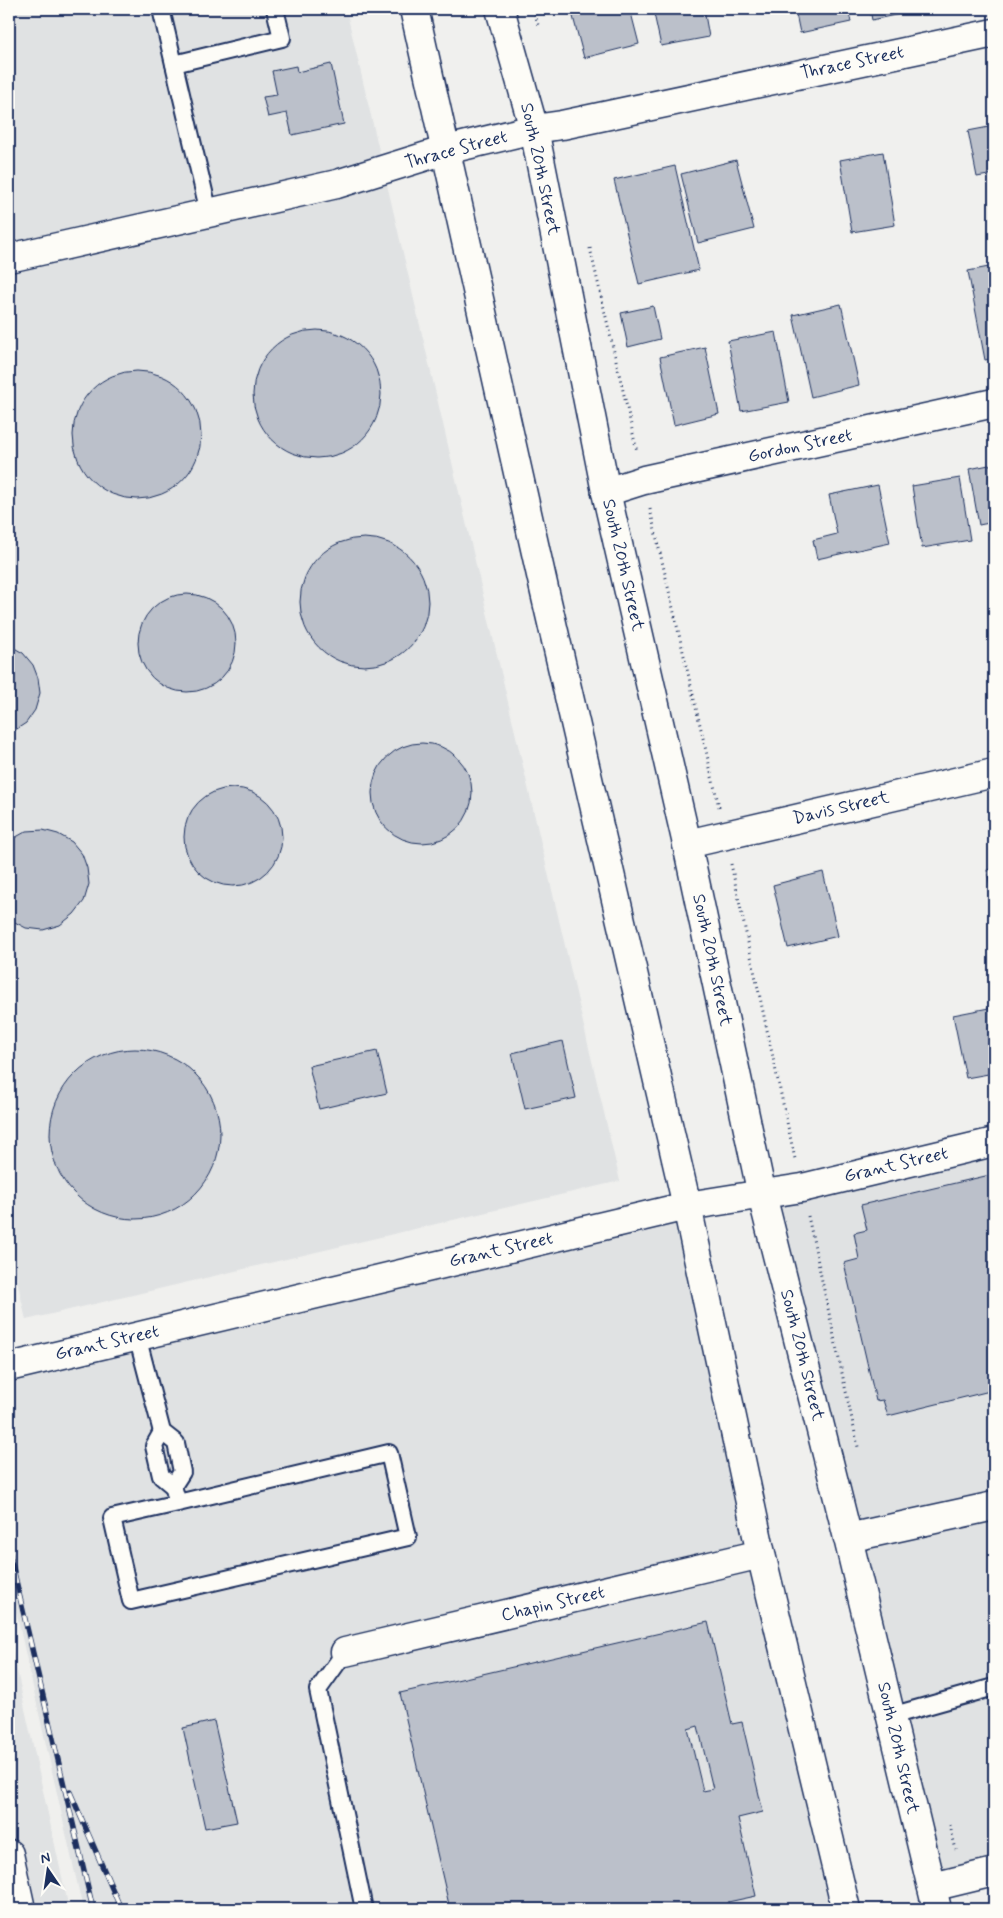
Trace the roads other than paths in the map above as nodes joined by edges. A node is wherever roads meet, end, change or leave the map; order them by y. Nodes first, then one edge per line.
1 (162, 9) edge
2 (275, 9) edge
3 (414, 9) edge
4 (500, 9) edge
5 (994, 33) edge
6 (174, 64) junction
7 (534, 129) junction
8 (446, 150) junction
9 (209, 213) junction
10 (9, 258) edge
11 (994, 403) edge
12 (606, 492) junction
13 (994, 773) edge
14 (687, 844) junction
15 (994, 1142) edge
16 (762, 1196) junction
17 (687, 1206) junction
18 (137, 1336) junction
19 (9, 1366) edge
20 (162, 1432) junction
21 (173, 1486) junction
22 (178, 1503) junction
23 (994, 1506) edge
24 (848, 1538) junction
25 (761, 1554) junction
26 (345, 1652) joint
27 (994, 1687) edge
28 (891, 1716) junction
29 (9, 1854) edge
30 (994, 1872) edge
31 (934, 1898) edge
32 (22, 1909) edge
33 (364, 1909) edge
34 (846, 1909) edge

1 - 6 lane
2 - 6 lane
3 - 8 main road
4 - 7 main road, South 20th Street
5 - 7 main road, Thrace Street
6 - 9 lane
7 - 8 main road, Thrace Street
7 - 12 main road, South 20th Street
8 - 9 main road, Thrace Street
8 - 17 main road
9 - 10 main road, Thrace Street
11 - 12 main road, Gordon Street
12 - 14 main road, South 20th Street
13 - 14 main road, Davis Street
14 - 16 main road, South 20th Street
15 - 16 main road, Grant Street
16 - 17 main road, Grant Street
16 - 24 main road, South 20th Street
17 - 18 main road, Grant Street
17 - 25 main road
18 - 19 main road, Grant Street
18 - 20 lane
20 - 21 lane
20 - 21 lane
21 - 22 lane
22 - 22 lane
23 - 24 main road
24 - 28 main road, South 20th Street
25 - 26 main road, Chapin Street
25 - 34 main road
26 - 33 lane
27 - 28 lane
28 - 31 main road, South 20th Street
29 - 32 main road
30 - 31 main road

